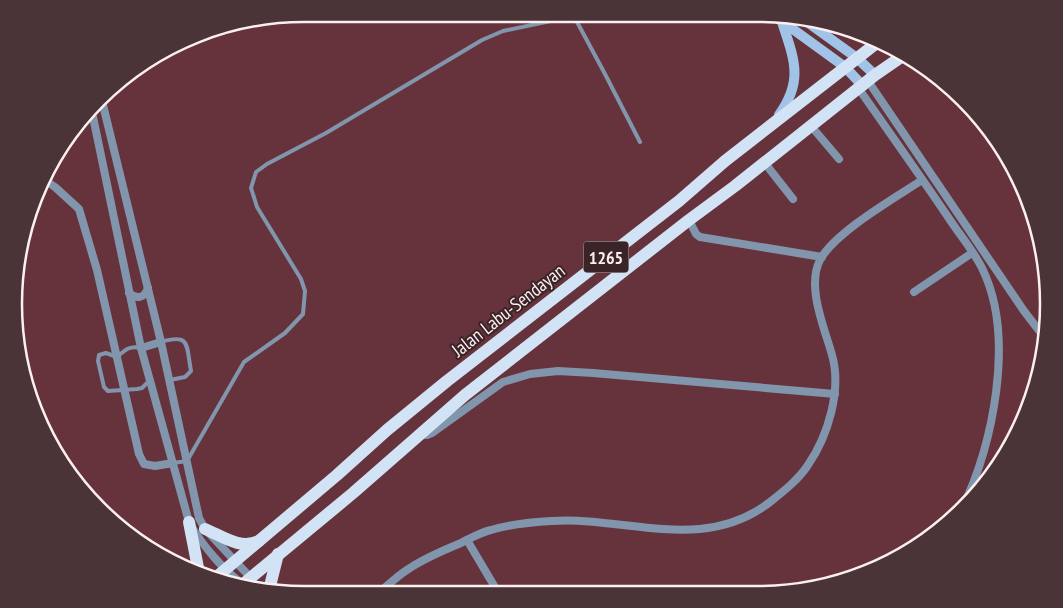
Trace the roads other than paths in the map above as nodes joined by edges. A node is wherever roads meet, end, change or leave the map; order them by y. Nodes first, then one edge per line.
1 (541, 23) edge
2 (578, 23) edge
3 (782, 24) edge
4 (785, 24) edge
5 (816, 28) edge
6 (872, 46) edge
7 (857, 58) junction
8 (898, 59) edge
9 (845, 67) junction
10 (866, 83) junction
11 (103, 107) edge
12 (93, 117) edge
13 (773, 124) junction
14 (811, 126) junction
15 (640, 142) dead end
16 (839, 159) dead end
17 (764, 162) junction
18 (922, 180) junction
19 (50, 183) edge
20 (792, 199) dead end
21 (689, 220) junction
22 (972, 253) junction
23 (822, 257) junction
24 (148, 288) junction
25 (914, 292) dead end
26 (129, 293) junction
27 (1039, 331) edge
28 (161, 342) junction
29 (142, 348) junction
30 (117, 357) junction
31 (150, 379) junction
32 (170, 380) junction
33 (124, 390) junction
34 (835, 394) junction
35 (420, 434) junction
36 (187, 460) junction
37 (173, 463) junction
38 (970, 491) edge
39 (189, 522) junction
40 (205, 528) junction
41 (262, 539) junction
42 (467, 540) junction
43 (278, 554) junction
44 (198, 565) edge
45 (231, 565) junction
46 (222, 573) edge
47 (243, 579) edge
48 (243, 579) edge
49 (252, 580) edge
50 (270, 583) edge
51 (388, 586) edge
52 (494, 586) edge

1 - 36 lane
2 - 15 lane
3 - 13 main road
4 - 9 main road
5 - 7 main road
6 - 7 main road, Jalan Labu-Sendayan / 1265
7 - 9 main road, Jalan Labu-Sendayan / 1265
7 - 10 main road
8 - 10 main road, 1265
9 - 10 main road
9 - 13 main road, Jalan Labu-Sendayan / 1265
10 - 14 main road, 1265
10 - 18 street
10 - 27 street
11 - 24 street
12 - 26 street
13 - 41 main road, Jalan Labu-Sendayan / 1265
14 - 16 street
14 - 17 main road, 1265
17 - 20 street
17 - 21 main road, 1265
18 - 22 street
18 - 23 street
19 - 30 street
21 - 23 street
21 - 35 main road, 1265
22 - 25 street
22 - 38 street
23 - 34 street
24 - 26 street
24 - 28 street
26 - 29 street
28 - 29 street
28 - 32 street
28 - 32 lane
29 - 30 lane
29 - 31 street
30 - 33 street
30 - 33 lane
31 - 33 lane
31 - 37 street
32 - 36 street
33 - 37 street
34 - 35 street
34 - 42 street
35 - 43 main road, 1265
36 - 37 lane
36 - 40 street
37 - 39 street
39 - 44 main road
39 - 45 street
40 - 41 main road
40 - 45 street
41 - 45 main road, Jalan Labu-Sendayan / 1265
42 - 51 street
42 - 52 street
43 - 49 main road, 1265
43 - 50 main road
45 - 46 main road, Jalan Labu-Sendayan / 1265
45 - 47 street
45 - 48 street

